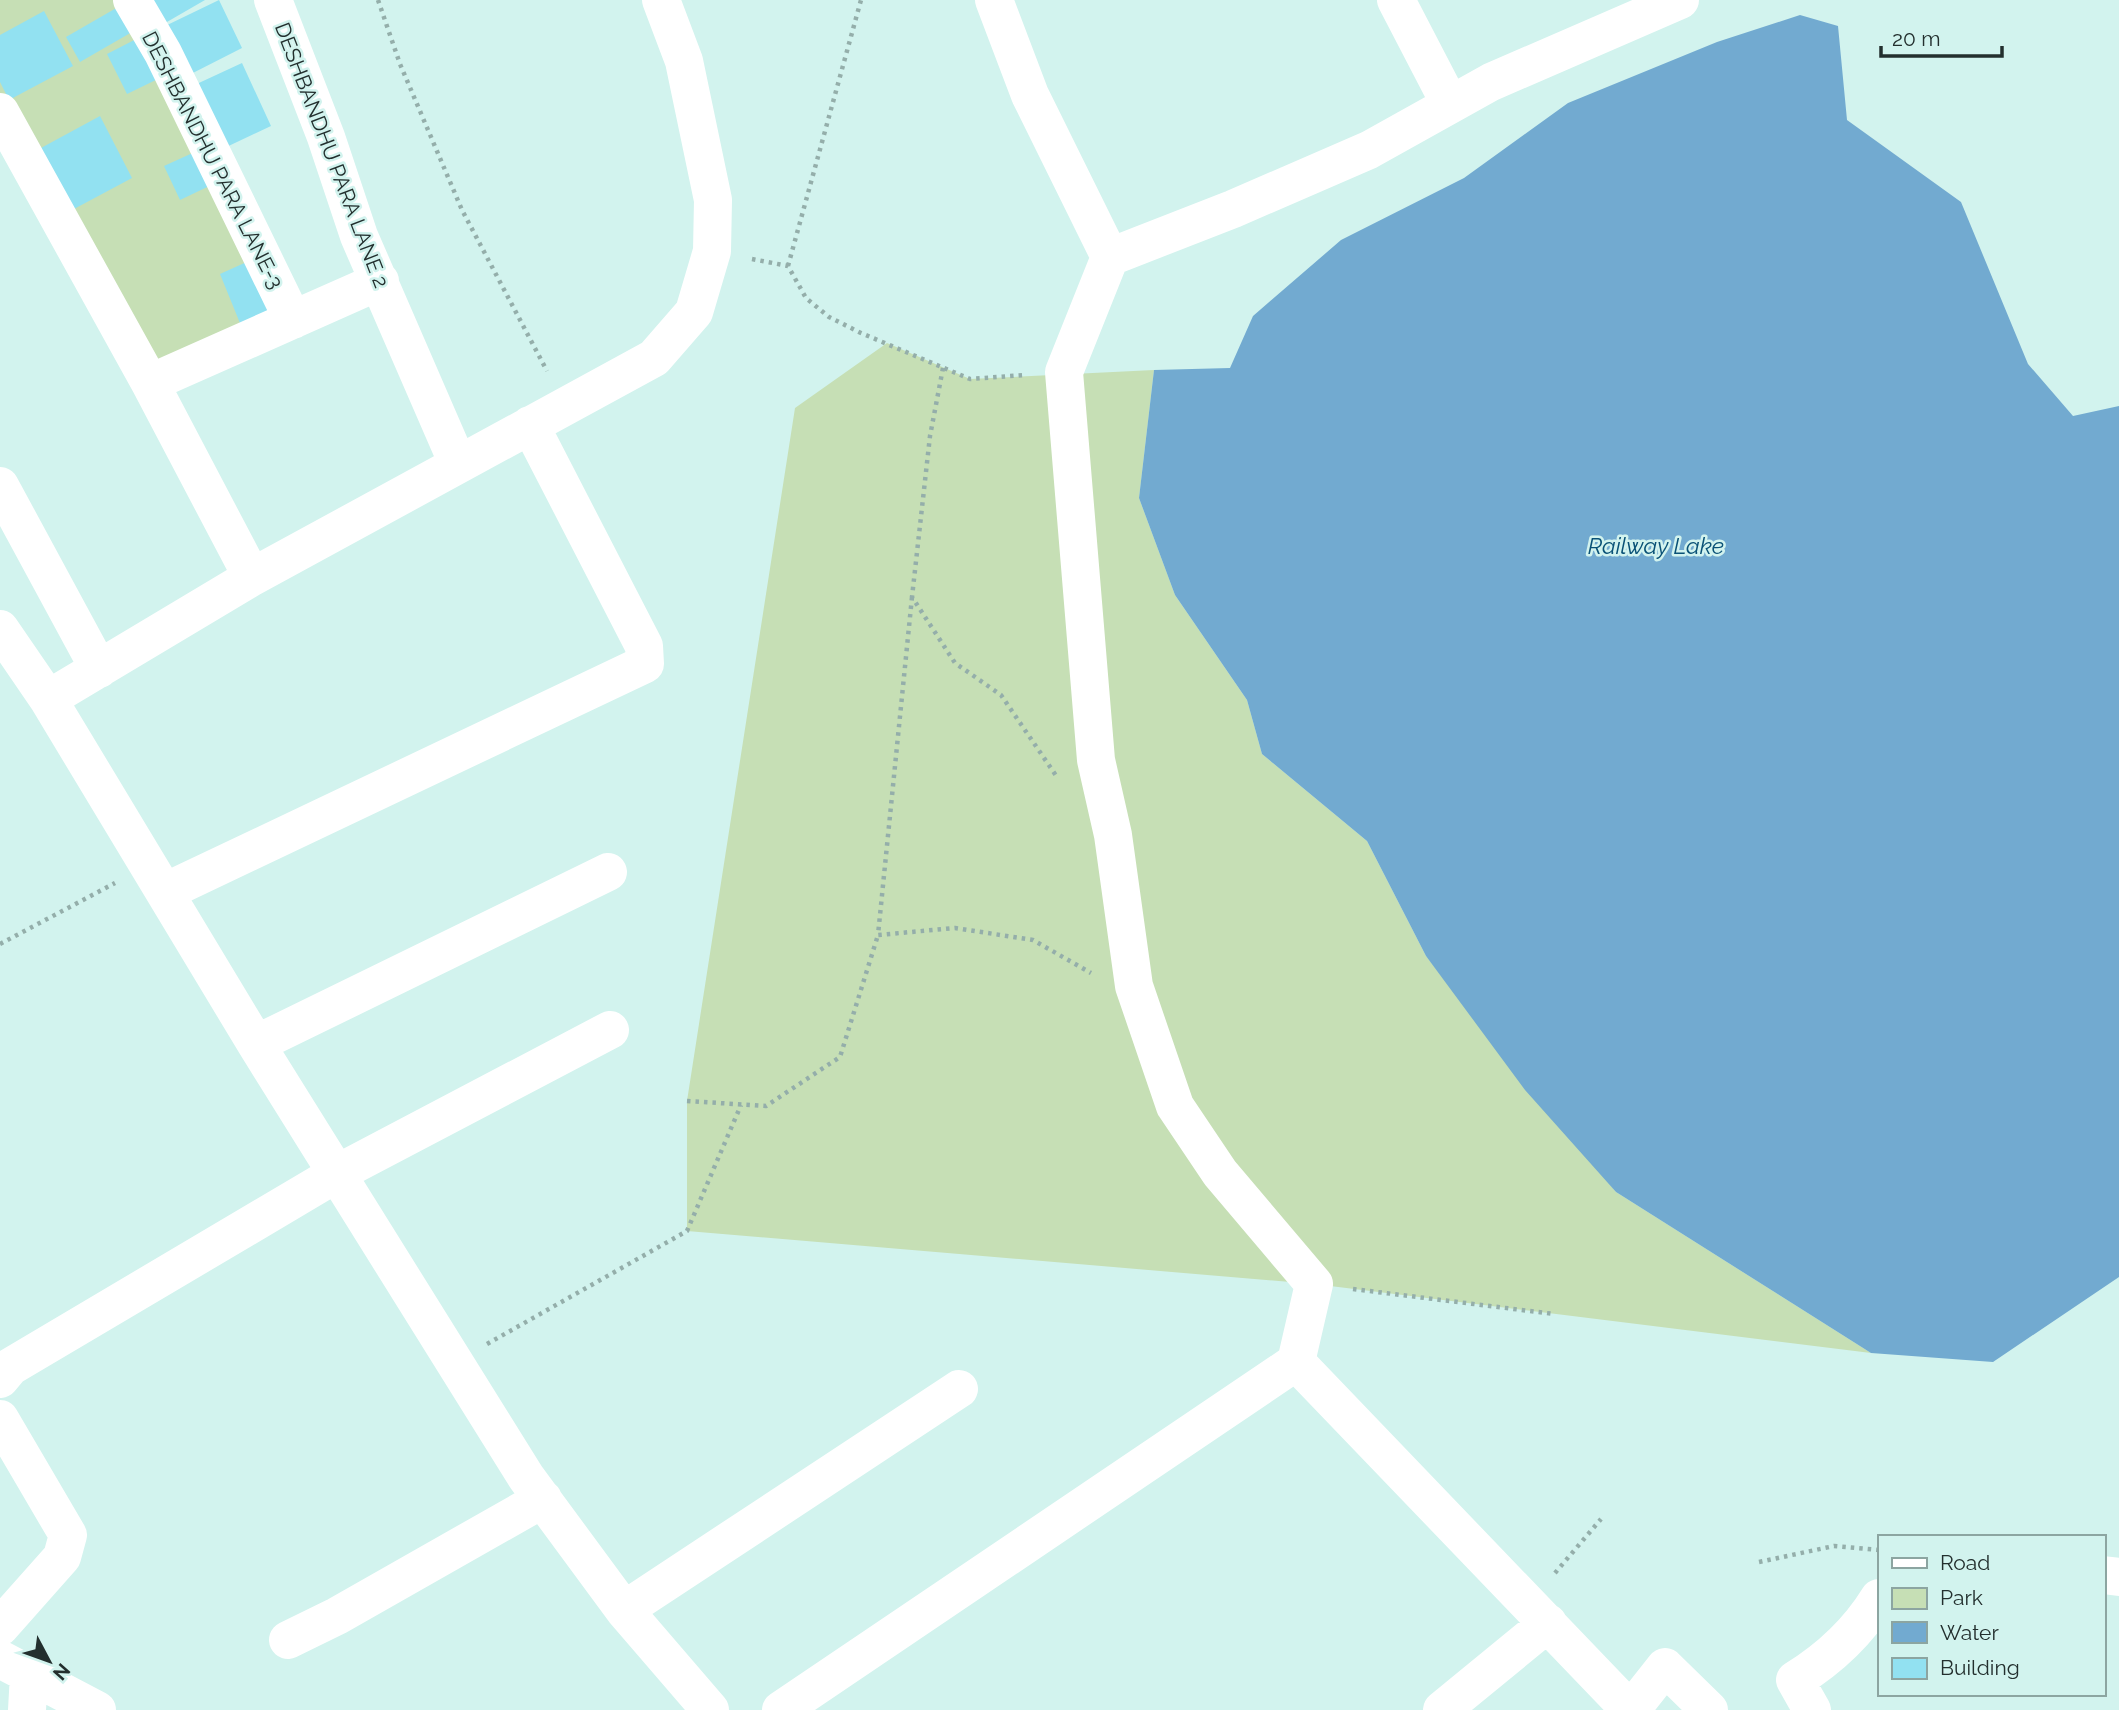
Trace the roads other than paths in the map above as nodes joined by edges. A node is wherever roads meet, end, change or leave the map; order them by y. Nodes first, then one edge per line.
1 (132, 0) edge
2 (273, 0) edge
3 (661, 0) edge
4 (994, 0) edge
5 (1396, 0) edge
6 (1680, 0) edge
7 (1450, 104) junction
8 (0, 112) edge
9 (1110, 257) junction
10 (380, 281) junction
11 (293, 320) junction
12 (150, 383) junction
13 (530, 425) junction
14 (458, 464) junction
15 (0, 486) edge
16 (252, 577) junction
17 (0, 629) edge
18 (99, 669) junction
19 (48, 699) junction
20 (608, 873) dead end
21 (158, 878) junction
22 (610, 1030) dead end
23 (256, 1044) junction
24 (337, 1174) junction
25 (1296, 1362) junction
26 (0, 1379) edge
27 (959, 1389) dead end
28 (0, 1419) edge
29 (543, 1499) junction
30 (1878, 1600) edge
31 (624, 1610) junction
32 (1539, 1613) junction
33 (0, 1627) edge
34 (288, 1640) dead end
35 (18, 1681) edge
36 (97, 1710) edge
37 (710, 1710) edge
38 (781, 1710) edge
39 (1442, 1710) edge
40 (1630, 1710) edge
41 (1709, 1710) edge
42 (1812, 1710) edge

1 - 11 street, DESHBANDHU PARA LANE-3
2 - 10 street, DESHBANDHU PARA LANE 2
3 - 13 street
4 - 9 street
5 - 7 street
6 - 7 street
7 - 9 street
8 - 12 street
9 - 25 street
10 - 11 street
10 - 14 street, DESHBANDHU PARA LANE 2
11 - 12 street
12 - 16 street
13 - 14 street
13 - 21 street
14 - 16 street
15 - 18 street
16 - 18 street
17 - 19 street
18 - 19 street
19 - 21 street
20 - 23 street
21 - 23 street
22 - 24 street
23 - 24 street
24 - 26 street
24 - 29 street
25 - 32 street
25 - 38 street
27 - 31 street
28 - 33 street
29 - 31 street
29 - 34 street
30 - 42 street
31 - 37 street
32 - 39 street
32 - 40 street
35 - 36 street
40 - 41 street

